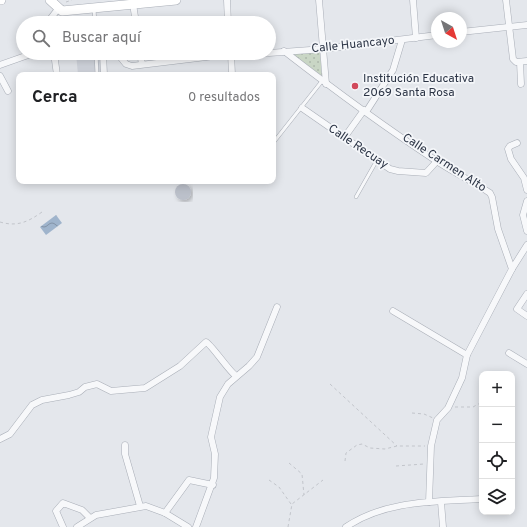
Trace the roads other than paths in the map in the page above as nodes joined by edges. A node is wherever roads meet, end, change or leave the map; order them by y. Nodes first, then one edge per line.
1 (50, 0) edge
2 (176, 0) edge
3 (227, 0) edge
4 (319, 0) edge
5 (413, 0) edge
6 (506, 0) edge
7 (133, 4) junction
8 (61, 6) junction
9 (94, 9) junction
10 (53, 16) edge
11 (94, 16) edge
12 (135, 16) edge
13 (228, 16) edge
14 (527, 25) edge
15 (508, 26) junction
16 (467, 31) edge
17 (431, 36) edge
18 (416, 38) junction
19 (402, 40) junction
20 (324, 49) junction
21 (276, 52) edge
22 (284, 52) junction
23 (16, 59) edge
24 (55, 60) edge
25 (96, 60) edge
26 (103, 60) edge
27 (123, 60) edge
28 (141, 60) edge
29 (185, 60) edge
30 (231, 60) edge
31 (527, 61) edge
32 (520, 62) junction
33 (142, 64) junction
34 (0, 65) edge
35 (57, 72) edge
36 (97, 72) edge
37 (104, 72) edge
38 (232, 72) edge
39 (0, 76) edge
40 (324, 83) junction
41 (521, 84) dead end
42 (8, 91) dead end
43 (302, 108) junction
44 (365, 111) junction
45 (344, 138) junction
46 (276, 139) edge
47 (517, 143) dead end
48 (377, 160) junction
49 (437, 161) junction
50 (527, 190) edge
51 (356, 197) dead end
52 (527, 201) edge
53 (527, 231) edge
54 (527, 245) edge
55 (524, 257) edge
56 (512, 269) junction
57 (527, 294) edge
58 (277, 307) dead end
59 (393, 311) dead end
60 (527, 316) edge
61 (509, 353) dead end
62 (467, 355) junction
63 (527, 364) edge
64 (236, 376) junction
65 (0, 439) edge
66 (125, 445) dead end
67 (213, 485) junction
68 (479, 499) edge
69 (430, 502) junction
70 (441, 502) junction
71 (140, 506) junction
72 (165, 513) junction
73 (90, 518) junction
74 (179, 525) edge
75 (82, 526) edge
76 (63, 527) edge
77 (188, 527) edge
78 (196, 527) edge
79 (346, 527) edge
80 (444, 527) edge

1 - 8 main road
2 - 7 main road
3 - 13 street
4 - 20 street
5 - 18 street
6 - 15 street
7 - 9 main road
7 - 12 street
8 - 9 main road
8 - 10 street
9 - 11 lane
14 - 15 street
15 - 16 street
15 - 32 street
17 - 18 street, Calle Huancayo
18 - 19 street, Calle Huancayo
19 - 20 street, Calle Huancayo
19 - 44 street
20 - 22 street, Calle Huancayo
20 - 40 street
21 - 22 street, Calle Huancayo
22 - 40 street, Calle Carmen Alto
23 - 34 street
24 - 35 street
25 - 36 lane
26 - 37 street
27 - 33 street, Calle Huancayo
28 - 33 street
29 - 33 street, Calle Huancayo
30 - 38 street
31 - 32 street
32 - 41 street
39 - 42 street
40 - 43 lane
40 - 44 street, Calle Carmen Alto
43 - 45 street, Calle Recuay
43 - 46 lane
44 - 45 street
44 - 49 street, Calle Carmen Alto
45 - 48 street, Calle Recuay
47 - 50 street
48 - 49 street, Calle Recuay
48 - 51 lane
49 - 56 street, Calle Carmen Alto
52 - 53 street
54 - 55 street
55 - 56 street
56 - 62 street
57 - 60 street
58 - 64 street
59 - 62 street
61 - 63 street
62 - 69 street
64 - 65 street
64 - 67 street
66 - 71 street
67 - 72 street
67 - 78 street
68 - 70 street
69 - 70 street
69 - 79 street
70 - 80 street
71 - 72 street
71 - 73 street
72 - 74 street
73 - 75 street
73 - 76 street
74 - 77 street

